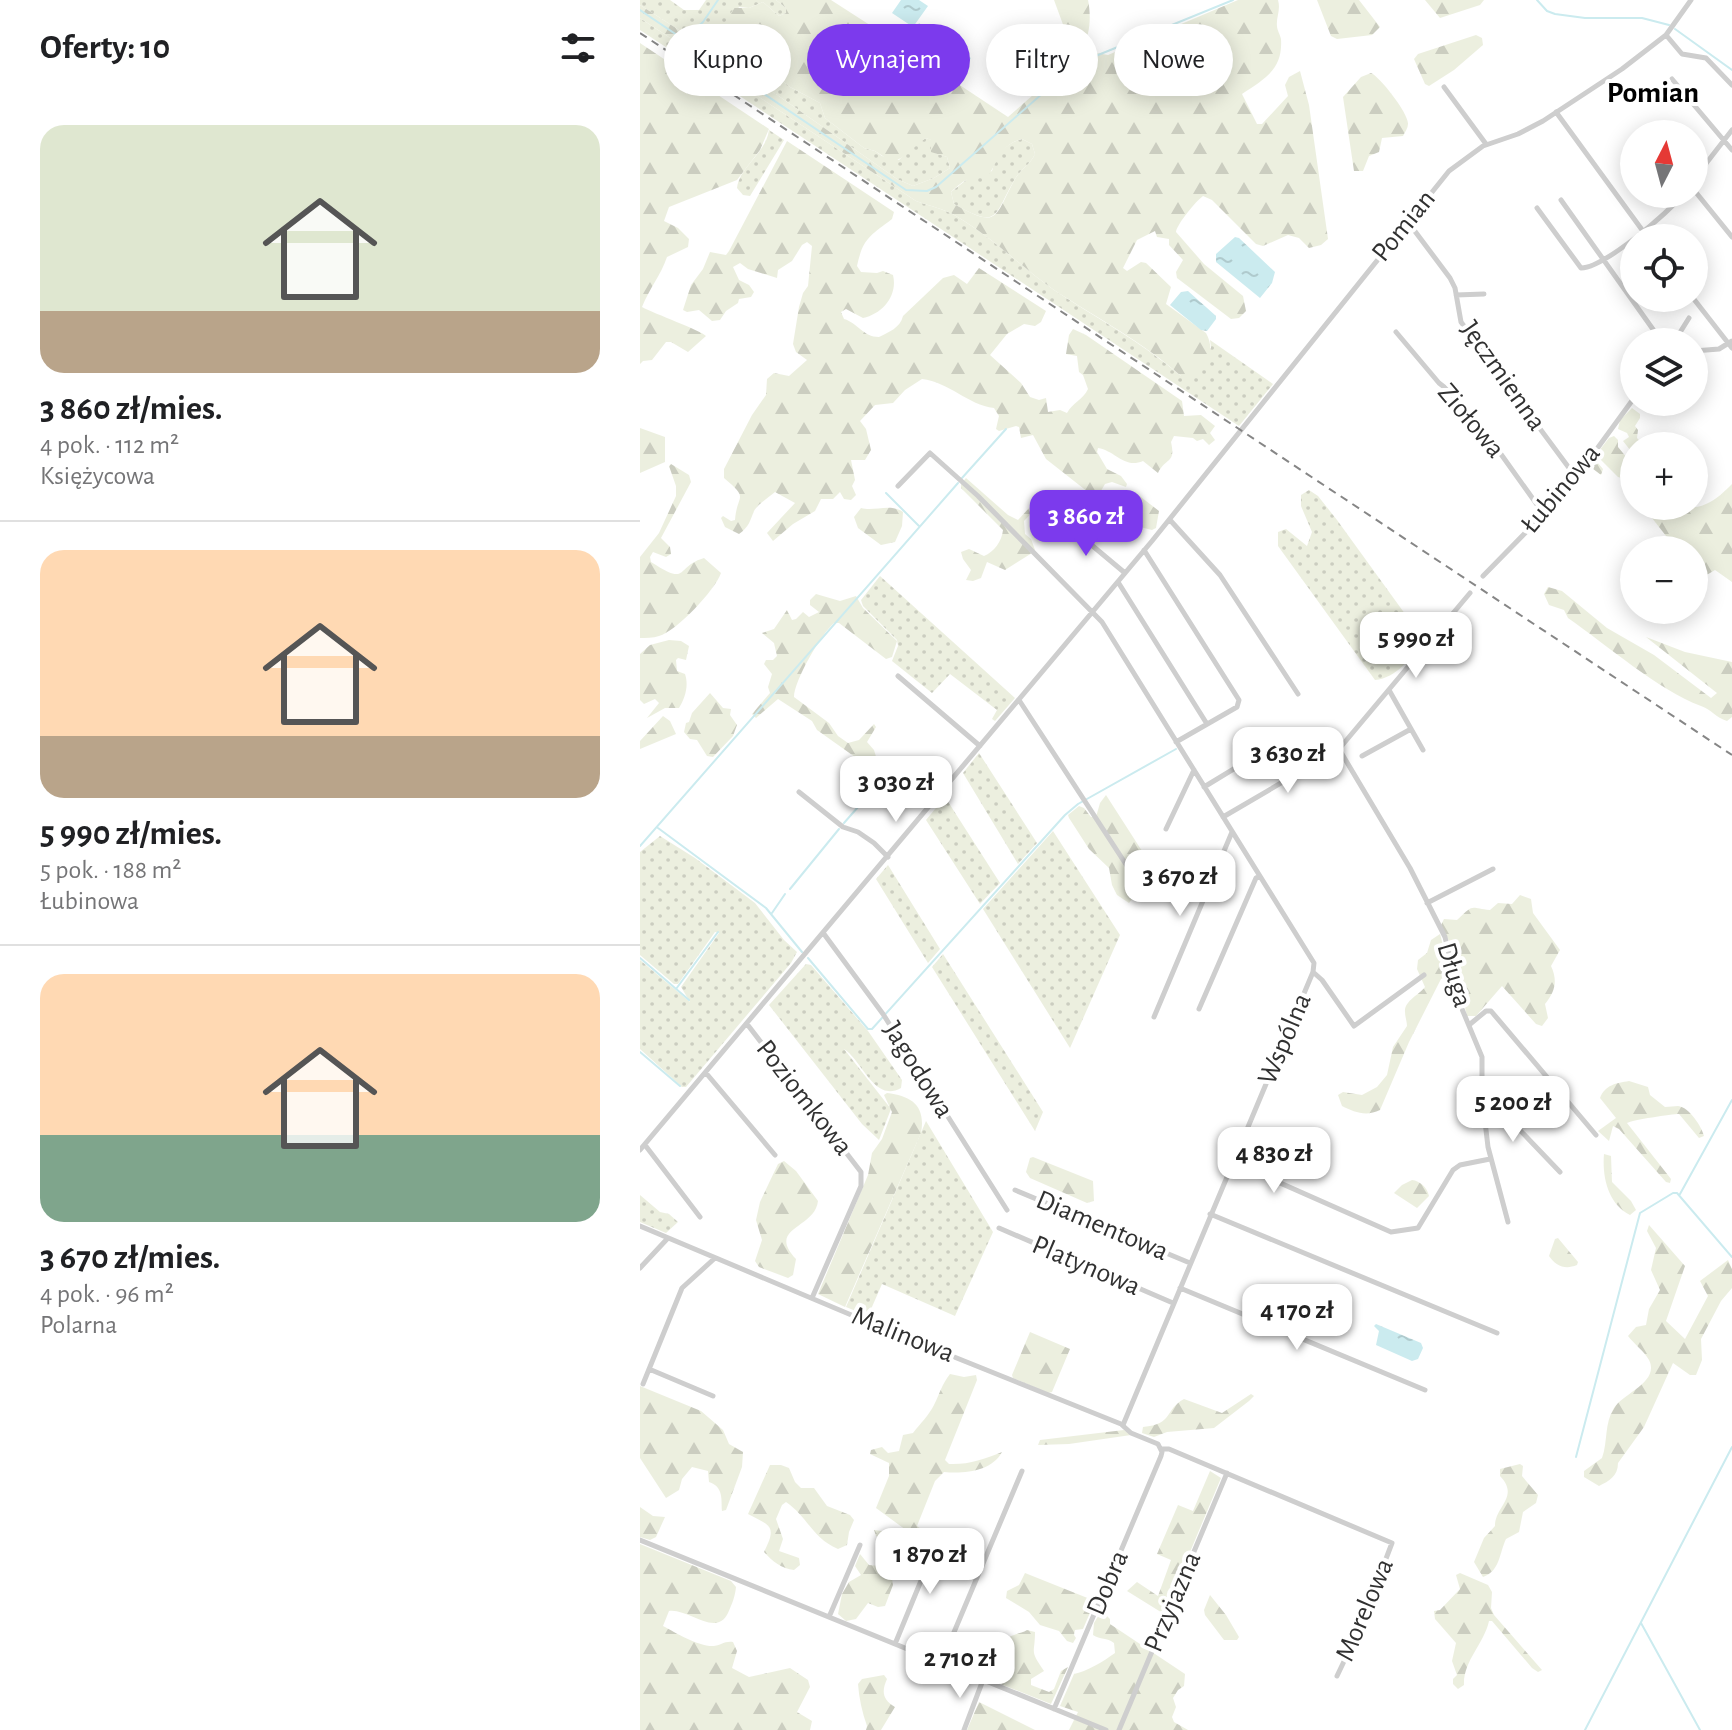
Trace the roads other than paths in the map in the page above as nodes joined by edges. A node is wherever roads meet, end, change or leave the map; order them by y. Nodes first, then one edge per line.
1 (1691, 0) edge
2 (1666, 35) junction
3 (1672, 79) dead end
4 (1732, 85) edge
5 (1444, 87) dead end
6 (1556, 112) junction
7 (1732, 130) edge
8 (1724, 140) junction
9 (1486, 144) junction
10 (1732, 150) edge
11 (1708, 161) edge
12 (1561, 200) dead end
13 (1708, 207) edge
14 (1537, 208) dead end
15 (1671, 208) edge
16 (1408, 222) junction
17 (1639, 224) edge
18 (1651, 224) edge
19 (1732, 237) edge
20 (1620, 247) edge
21 (1603, 260) junction
22 (1484, 294) dead end
23 (1456, 295) junction
24 (1705, 312) edge
25 (1689, 318) dead end
26 (1652, 328) edge
27 (1683, 328) edge
28 (1396, 332) dead end
29 (1731, 344) edge
30 (1708, 350) edge
31 (1620, 416) edge
32 (1575, 476) junction
33 (898, 486) dead end
34 (1545, 510) junction
35 (1171, 518) junction
36 (1064, 522) dead end
37 (1144, 550) junction
38 (1125, 573) junction
39 (1483, 576) dead end
40 (1118, 582) junction
41 (1470, 593) dead end
42 (1093, 611) junction
43 (898, 676) dead end
44 (1389, 690) junction
45 (1298, 694) dead end
46 (1019, 700) junction
47 (1207, 724) junction
48 (1411, 729) junction
49 (1176, 742) junction
50 (980, 746) junction
51 (1339, 749) junction
52 (1423, 750) dead end
53 (1255, 756) dead end
54 (1362, 756) dead end
55 (1194, 770) junction
56 (1204, 787) junction
57 (799, 792) dead end
58 (1223, 817) junction
59 (1166, 829) dead end
60 (1232, 831) junction
61 (888, 857) junction
62 (1493, 869) dead end
63 (1260, 876) junction
64 (1142, 889) dead end
65 (1427, 903) junction
66 (824, 934) junction
67 (1313, 972) junction
68 (1424, 975) dead end
69 (1199, 1009) dead end
70 (1154, 1017) dead end
71 (747, 1024) junction
72 (1469, 1025) junction
73 (706, 1073) junction
74 (1482, 1096) junction
75 (1596, 1135) dead end
76 (642, 1147) edge
77 (775, 1155) dead end
78 (1490, 1159) junction
79 (1233, 1162) junction
80 (1560, 1172) dead end
81 (1015, 1190) dead end
82 (1007, 1210) dead end
83 (1210, 1214) junction
84 (700, 1217) dead end
85 (1508, 1222) dead end
86 (640, 1226) edge
87 (999, 1228) dead end
88 (668, 1238) junction
89 (715, 1258) junction
90 (1190, 1263) junction
91 (640, 1268) edge
92 (1180, 1288) junction
93 (812, 1298) junction
94 (1173, 1303) junction
95 (1497, 1333) dead end
96 (649, 1369) junction
97 (643, 1384) dead end
98 (1425, 1390) dead end
99 (713, 1396) dead end
100 (1123, 1425) junction
101 (1162, 1449) junction
102 (1022, 1471) dead end
103 (1227, 1473) junction
104 (939, 1537) dead end
105 (640, 1540) edge
106 (1392, 1543) joint
107 (860, 1545) dead end
108 (829, 1617) junction
109 (895, 1644) junction
110 (941, 1663) junction
111 (1337, 1676) dead end
112 (983, 1680) junction
113 (1054, 1709) junction
114 (964, 1730) edge
115 (1106, 1730) edge
116 (1119, 1730) edge

1 - 2 street, Pomian
2 - 4 street
2 - 6 street, Pomian
3 - 8 street
5 - 9 street
6 - 9 street, Pomian
6 - 17 street
7 - 8 street
8 - 10 street
8 - 11 street
9 - 16 street, Pomian
12 - 21 street
13 - 19 street
14 - 21 street
15 - 18 street
16 - 23 street
16 - 35 street, Pomian
20 - 21 street
21 - 26 street
22 - 23 street, Jęczmienna
23 - 32 street, Jęczmienna
24 - 29 street
25 - 27 street
28 - 34 street, Ziołowa
29 - 30 street
31 - 32 street, Łubinowa
32 - 34 street, Łubinowa
33 - 42 street
34 - 39 street, Łubinowa
35 - 37 street, Pomian
35 - 45 street
36 - 38 street
37 - 38 street, Pomian
37 - 47 street
38 - 40 street, Pomian
40 - 42 street, Pomian
40 - 47 street
41 - 44 street
42 - 46 street, Pomian
42 - 49 street
43 - 50 street
44 - 48 street
44 - 51 street
46 - 50 street, Pomian
46 - 64 street
47 - 49 street
48 - 52 street
48 - 54 street
49 - 55 street
50 - 61 street, Pomian
51 - 58 street
51 - 65 street, Długa
53 - 56 street
55 - 56 street
55 - 59 street
56 - 58 street
57 - 61 street
58 - 60 street
60 - 63 street
60 - 70 street
61 - 66 street, Pomian
62 - 65 street
63 - 67 street
63 - 69 street
65 - 72 street, Długa
66 - 71 street, Pomian
66 - 82 street, Jagodowa
67 - 68 street
67 - 79 street, Wspólna
71 - 73 street, Pomian
71 - 93 street, Poziomkowa
72 - 74 street, Długa
72 - 75 street
73 - 76 street, Pomian
73 - 77 street
74 - 78 street, Długa
74 - 80 street
76 - 84 street
78 - 79 street
78 - 85 street, Długa
79 - 83 street, Wspólna
81 - 90 street, Diamentowa
83 - 90 street, Wspólna
83 - 95 street
86 - 88 street, Malinowa
87 - 94 street, Platynowa
88 - 89 street, Malinowa
88 - 91 street
89 - 93 street, Malinowa
89 - 96 street
90 - 92 street, Wspólna
92 - 94 street, Wspólna
92 - 98 street
93 - 100 street, Malinowa
94 - 100 street, Wspólna
96 - 97 street
96 - 99 street
100 - 101 street, Malinowa
101 - 103 street, Malinowa
101 - 113 street, Dobra
102 - 110 street
103 - 106 street, Malinowa
103 - 116 street, Przyjazna
104 - 109 street
105 - 108 street
106 - 111 street, Morelowa
107 - 108 street
108 - 109 street
109 - 110 street
110 - 112 street
112 - 113 street
112 - 114 street
113 - 115 street

